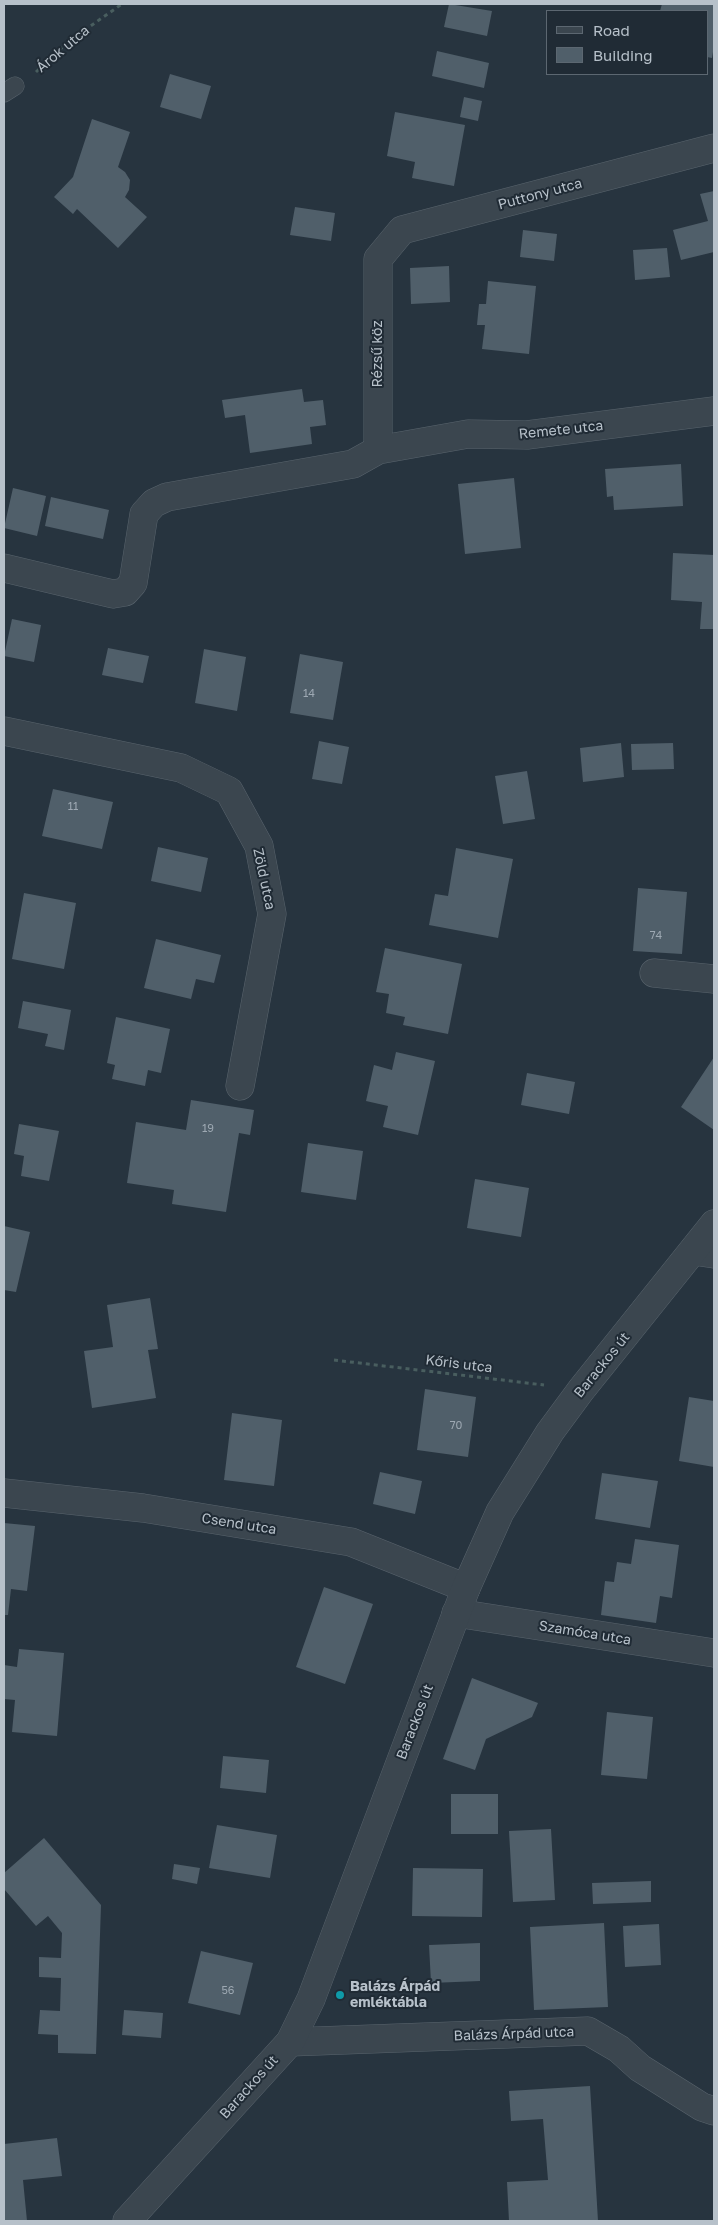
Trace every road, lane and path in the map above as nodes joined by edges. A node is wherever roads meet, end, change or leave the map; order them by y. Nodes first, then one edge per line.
1 (122, 4) edge
2 (10, 89) edge
3 (714, 148) edge
4 (378, 259) joint
5 (714, 411) edge
6 (378, 450) junction
7 (4, 568) edge
8 (4, 731) edge
9 (654, 973) dead end
10 (714, 979) edge
11 (240, 1086) dead end
12 (714, 1224) edge
13 (704, 1253) edge
14 (334, 1360) dead end
15 (581, 1390) junction
16 (4, 1493) edge
17 (461, 1600) junction
18 (714, 1653) edge
19 (290, 2042) junction
20 (714, 2111) edge
21 (127, 2221) edge

1 - 2 path, Árok utca
3 - 4 street, Puttony utca
4 - 6 street, Rézsű köz
5 - 6 street, Remete utca
6 - 7 street, Remete utca
8 - 11 street, Zöld utca
9 - 10 street
12 - 13 street, Barackos út
13 - 15 street, Barackos út
14 - 15 path, Kőris utca
15 - 17 street, Barackos út
16 - 17 street, Csend utca
17 - 18 street, Szamóca utca
17 - 19 street, Barackos út
19 - 20 street, Balázs Árpád utca
19 - 21 street, Barackos út

